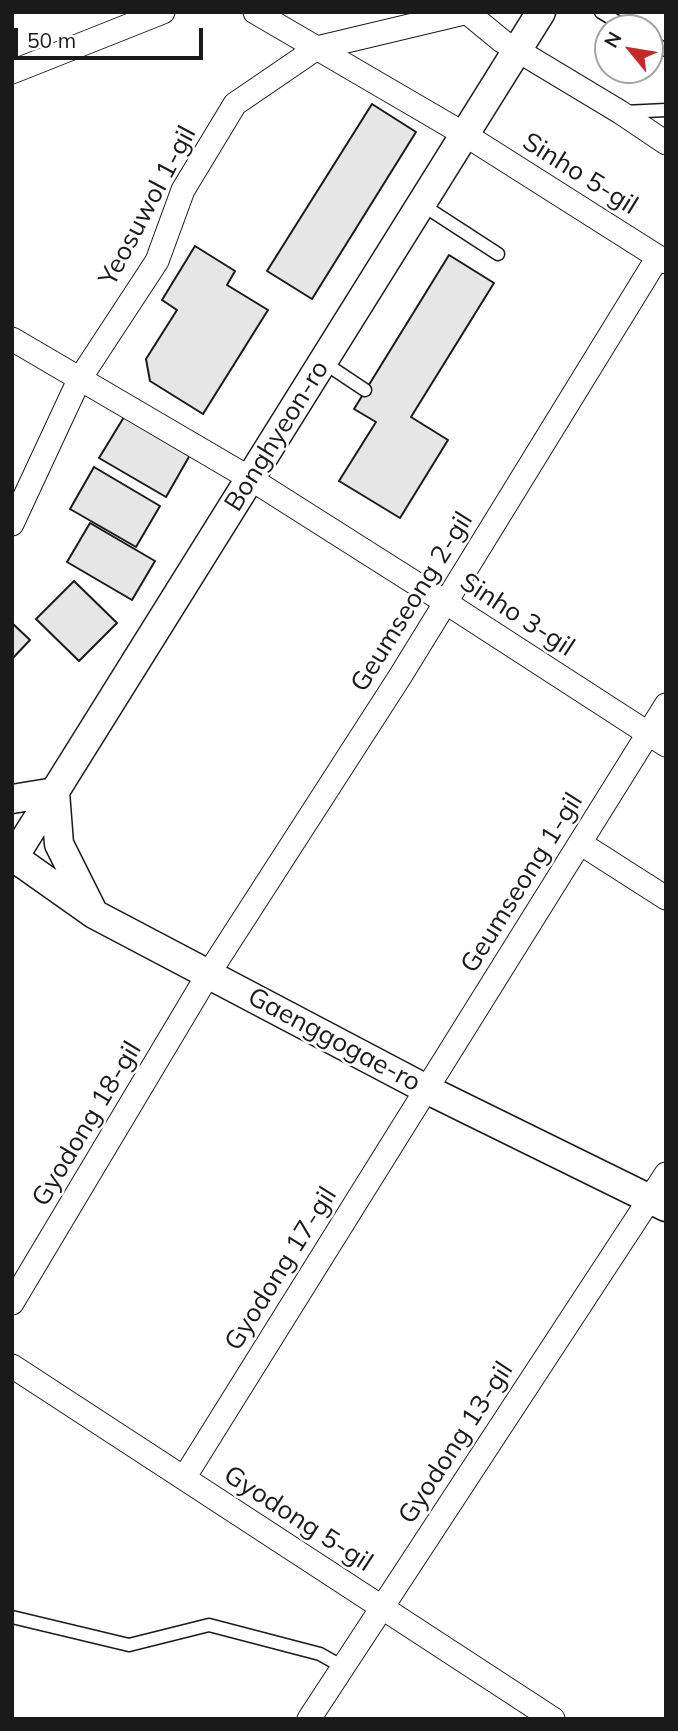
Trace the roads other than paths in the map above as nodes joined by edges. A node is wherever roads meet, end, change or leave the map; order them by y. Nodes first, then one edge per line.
1 (163, 12) edge
2 (468, 12) edge
3 (541, 12) edge
4 (267, 15) edge
5 (317, 48) junction
6 (516, 50) junction
7 (12, 72) edge
8 (666, 110) edge
9 (620, 112) junction
10 (464, 134) junction
11 (666, 143) edge
12 (421, 204) junction
13 (498, 254) dead end
14 (662, 260) edge
15 (12, 339) edge
16 (323, 362) junction
17 (79, 380) junction
18 (365, 390) dead end
19 (251, 479) junction
20 (12, 524) edge
21 (445, 602) junction
22 (666, 705) edge
23 (657, 739) edge
24 (55, 792) junction
25 (12, 799) edge
26 (580, 843) junction
27 (13, 857) edge
28 (666, 898) edge
29 (94, 914) junction
30 (209, 973) junction
31 (428, 1090) junction
32 (666, 1174) edge
33 (657, 1203) edge
34 (12, 1303) edge
35 (12, 1366) edge
36 (184, 1478) junction
37 (382, 1607) junction
38 (12, 1617) edge
39 (343, 1667) junction
40 (309, 1719) edge
41 (553, 1719) edge

1 - 7 street
2 - 5 street, Yeosuwol 1-gil
2 - 6 street
3 - 6 street, Bonghyeon-ro
4 - 5 street, Sinho 5-gil
5 - 10 street, Sinho 5-gil
5 - 17 street, Yeosuwol 1-gil
6 - 9 street
6 - 10 street, Bonghyeon-ro
8 - 9 lane
9 - 11 street
10 - 12 street, Bonghyeon-ro
10 - 14 street, Sinho 5-gil
12 - 13 lane
12 - 16 street, Bonghyeon-ro
14 - 21 street, Geumseong 2-gil
15 - 17 street, Sinho 3-gil
16 - 18 lane
16 - 19 street, Bonghyeon-ro
17 - 19 street, Sinho 3-gil
17 - 20 street, Yeosuwol 1-gil
19 - 21 street, Sinho 3-gil
19 - 24 street, Bonghyeon-ro
21 - 23 street, Sinho 3-gil
21 - 30 street, Geumseong 2-gil
22 - 23 street, Geumseong 1-gil
23 - 26 street, Geumseong 1-gil
24 - 25 street
24 - 27 street, Bonghyeon-ro
24 - 29 street
26 - 28 street
26 - 31 street, Geumseong 1-gil
27 - 29 street, Gaenggogae-ro
29 - 30 street, Gaenggogae-ro
30 - 31 street, Gaenggogae-ro
30 - 34 street, Gyodong 18-gil
31 - 33 street, Gaenggogae-ro
31 - 36 street, Gyodong 17-gil
32 - 33 street, Gyodong 13-gil
33 - 37 street, Gyodong 13-gil
35 - 36 street, Gyodong 5-gil
36 - 37 street, Gyodong 5-gil
37 - 39 street, Gyodong 13-gil
37 - 41 street, Gyodong 5-gil
38 - 39 lane
39 - 40 street, Gyodong 13-gil

